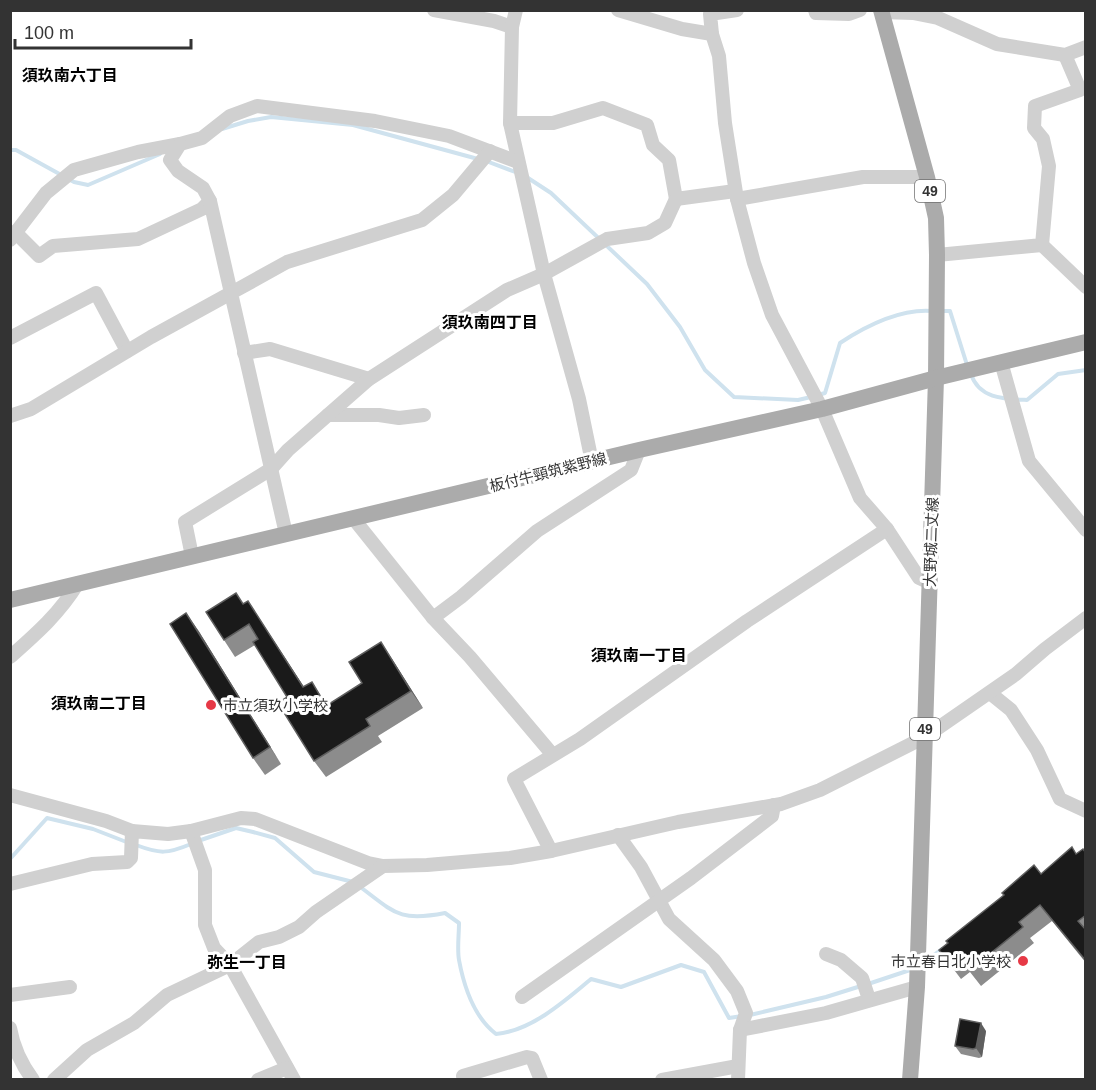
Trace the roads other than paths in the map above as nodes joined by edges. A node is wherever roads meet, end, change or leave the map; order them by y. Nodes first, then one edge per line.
1 (434, 10) edge
2 (516, 10) edge
3 (618, 10) edge
4 (737, 10) edge
5 (815, 10) edge
6 (860, 10) edge
7 (882, 11) edge
8 (512, 27) junction
9 (712, 34) junction
10 (1086, 47) edge
11 (1065, 55) junction
12 (1083, 90) edge
13 (510, 123) junction
14 (180, 144) junction
15 (490, 151) junction
16 (518, 162) junction
17 (927, 177) junction
18 (736, 195) junction
19 (675, 199) junction
20 (210, 201) junction
21 (13, 236) edge
22 (1042, 245) junction
23 (937, 255) junction
24 (544, 274) junction
25 (1086, 287) edge
26 (231, 293) junction
27 (10, 338) edge
28 (1086, 342) edge
29 (127, 351) junction
30 (244, 353) junction
31 (1001, 362) junction
32 (936, 378) junction
33 (369, 379) junction
34 (822, 409) junction
35 (328, 415) junction
36 (424, 415) dead end
37 (10, 416) edge
38 (639, 450) junction
39 (592, 462) junction
40 (271, 469) junction
41 (353, 518) junction
42 (887, 529) junction
43 (1086, 530) edge
44 (286, 534) junction
45 (192, 556) junction
46 (930, 583) junction
47 (78, 584) junction
48 (10, 600) edge
49 (433, 618) junction
50 (1086, 618) edge
51 (10, 657) edge
52 (990, 693) junction
53 (925, 737) junction
54 (552, 754) junction
55 (10, 795) edge
56 (774, 805) junction
57 (1086, 811) edge
58 (191, 831) junction
59 (132, 835) junction
60 (618, 835) junction
61 (550, 851) junction
62 (383, 866) junction
63 (10, 884) edge
64 (658, 900) junction
65 (826, 954) dead end
66 (230, 965) junction
67 (70, 987) dead end
68 (917, 987) junction
69 (10, 995) edge
70 (522, 997) dead end
71 (869, 999) junction
72 (740, 1030) junction
73 (11, 1035) edge
74 (738, 1072) edge
75 (291, 1074) edge
76 (33, 1080) edge
77 (54, 1080) edge
78 (258, 1080) edge
79 (464, 1080) edge
80 (541, 1080) edge
81 (662, 1080) edge
82 (910, 1080) edge

1 - 8 street
2 - 8 street
3 - 9 street
4 - 9 street
5 - 6 street
7 - 11 street
7 - 17 main road, 大野城二丈線 / 49
8 - 13 street
9 - 18 street
10 - 11 street
11 - 12 street
12 - 22 street
13 - 16 street
13 - 19 street
14 - 15 street
14 - 20 street
14 - 21 street
15 - 16 street
15 - 26 street
16 - 24 street
17 - 18 street
17 - 23 main road, 大野城二丈線 / 49
18 - 19 street
18 - 34 street
19 - 24 street
20 - 21 street
20 - 26 street
22 - 23 street
22 - 25 street
23 - 32 main road, 大野城二丈線 / 49
24 - 33 street
24 - 39 street
26 - 29 street
26 - 30 street
27 - 29 street
28 - 31 main road, 板付牛頸筑紫野線
29 - 37 street
30 - 33 street
30 - 40 street
31 - 32 main road, 板付牛頸筑紫野線
31 - 43 street
32 - 34 main road, 板付牛頸筑紫野線
32 - 46 main road, 大野城二丈線 / 49
33 - 35 street
34 - 38 main road, 板付牛頸筑紫野線
34 - 42 street
35 - 36 street
35 - 40 street
38 - 39 main road, 板付牛頸筑紫野線
38 - 49 street
39 - 41 main road, 板付牛頸筑紫野線
40 - 44 street
40 - 45 street
41 - 44 main road, 板付牛頸筑紫野線
41 - 49 street
42 - 46 street
42 - 54 street
44 - 45 main road, 板付牛頸筑紫野線
45 - 47 main road, 板付牛頸筑紫野線
46 - 53 main road, 大野城二丈線 / 49
47 - 48 main road, 板付牛頸筑紫野線
47 - 51 street
49 - 54 street
50 - 52 street
52 - 53 street
52 - 57 street
53 - 56 street
53 - 68 main road, 大野城二丈線 / 49
54 - 61 street
55 - 59 street
56 - 60 street
56 - 64 street
58 - 59 street
58 - 62 street
58 - 66 street
59 - 63 street
60 - 61 street
60 - 64 street
61 - 62 street
62 - 66 street
64 - 70 street
64 - 72 street
65 - 71 street
66 - 75 street
66 - 77 street
67 - 69 street
68 - 71 street
68 - 82 main road, 大野城二丈線 / 49
71 - 72 street
72 - 74 street
73 - 76 street
74 - 81 street
75 - 78 street
79 - 80 street

